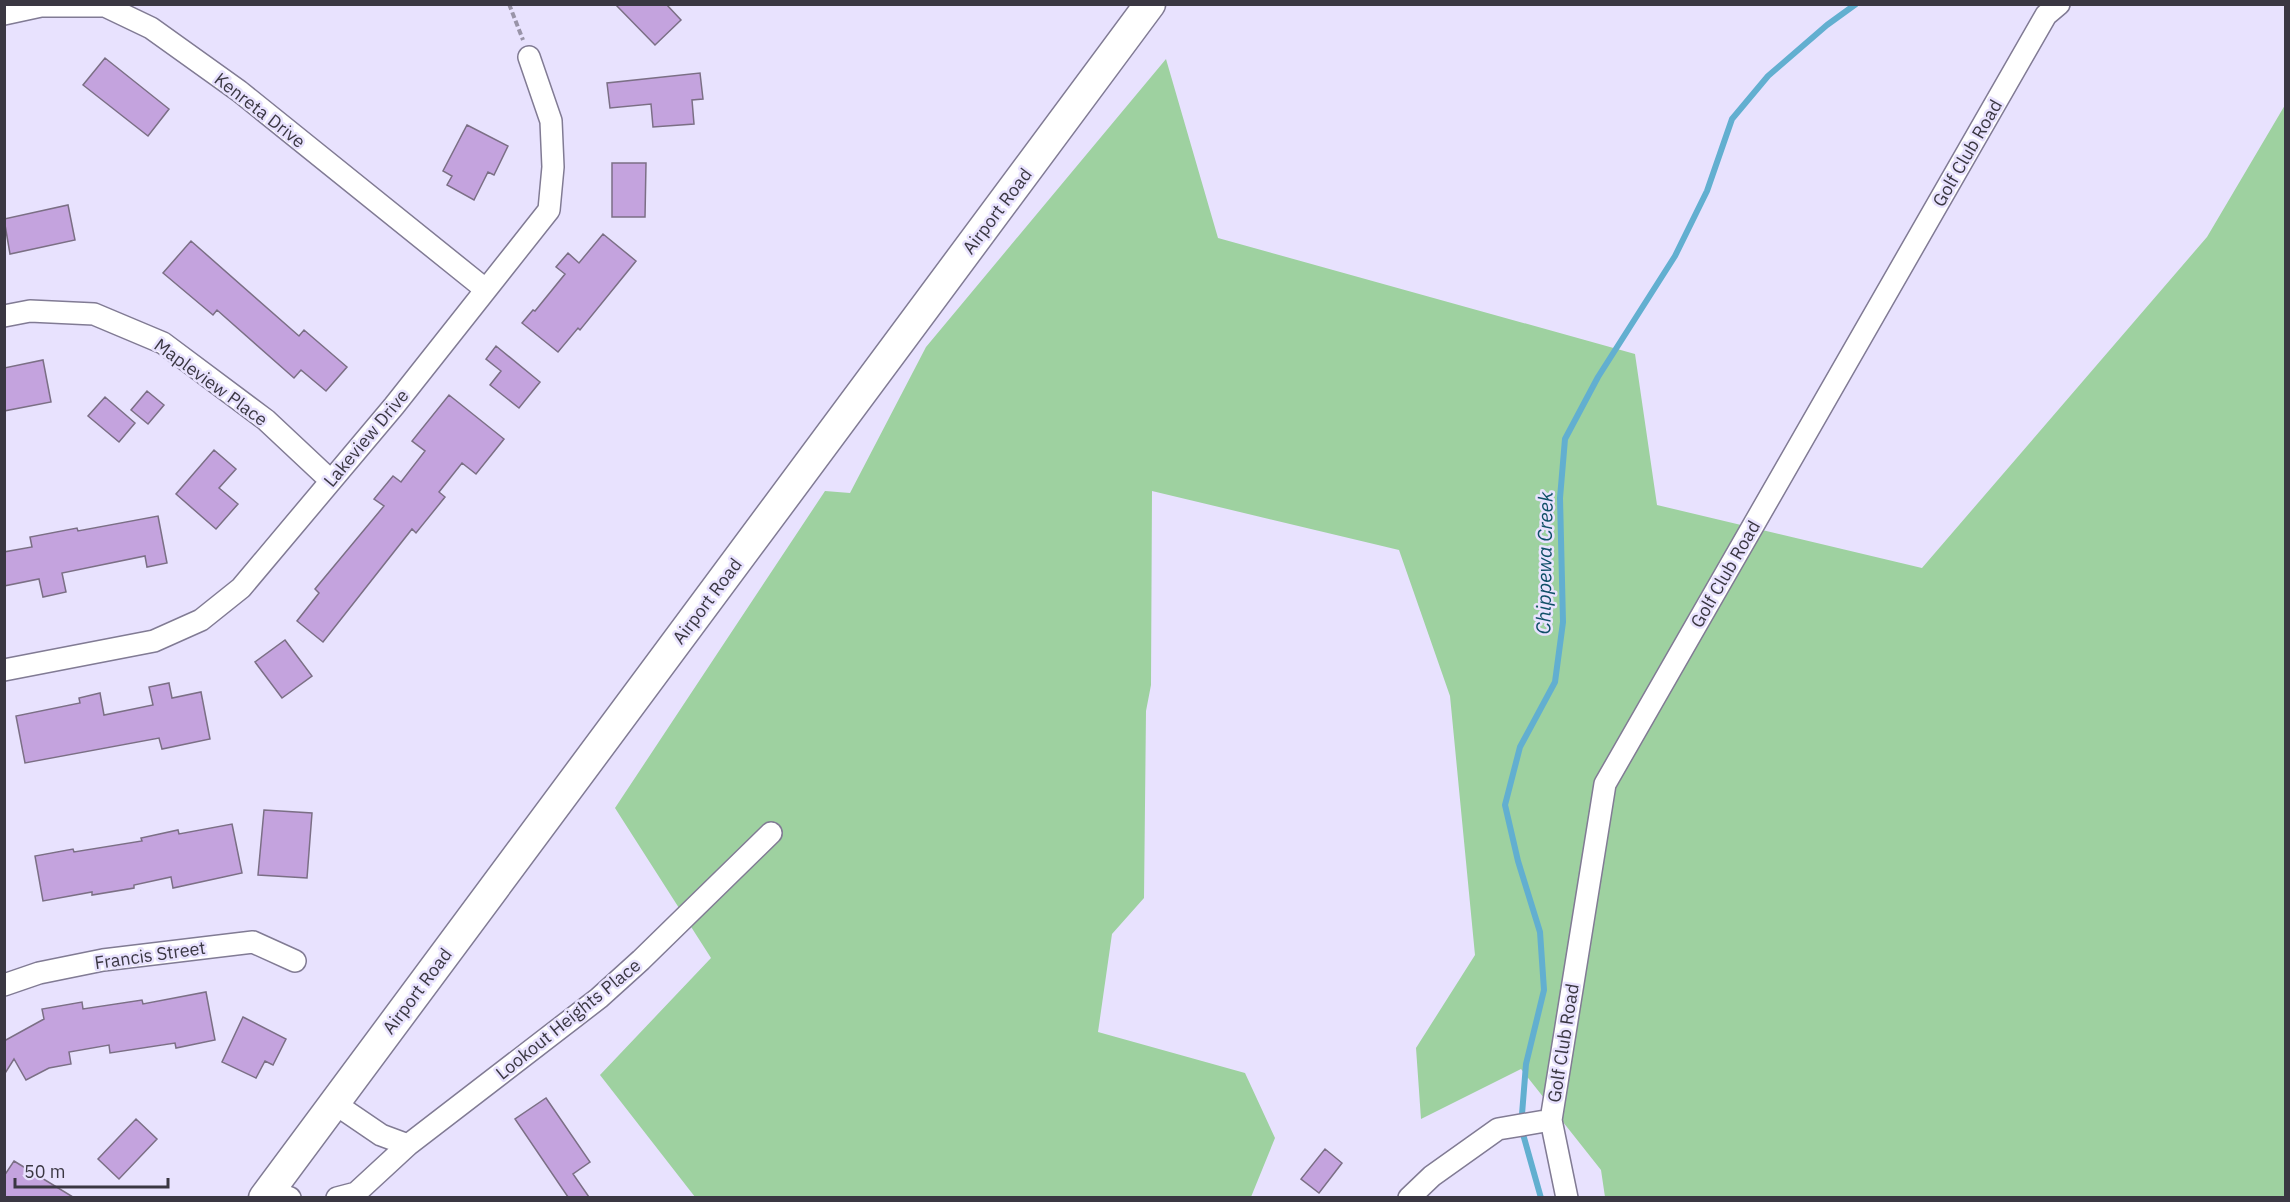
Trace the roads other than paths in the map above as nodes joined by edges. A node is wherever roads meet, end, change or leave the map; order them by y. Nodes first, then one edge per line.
1 (1150, 4) edge
2 (2059, 4) edge
3 (4, 14) edge
4 (529, 57) road end
5 (485, 289) junction
6 (4, 316) edge
7 (330, 480) junction
8 (4, 670) edge
9 (771, 833) dead end
10 (295, 961) dead end
11 (4, 986) edge
12 (334, 1103) junction
13 (1541, 1121) junction
14 (408, 1145) junction
15 (275, 1195) edge
16 (337, 1197) edge
17 (1409, 1197) edge
18 (1567, 1197) edge

1 - 12 main road, Airport Road
2 - 13 street, Golf Club Road
3 - 5 street, Kenreta Drive
4 - 5 street, Lakeview Drive
5 - 7 street, Lakeview Drive
6 - 7 street, Mapleview Place
7 - 8 street, Lakeview Drive
9 - 14 street, Lookout Heights Place
10 - 11 street, Francis Street
12 - 14 street
12 - 15 main road, Airport Road
13 - 17 street
13 - 18 street, Golf Club Road
14 - 16 street, Lookout Heights Place

